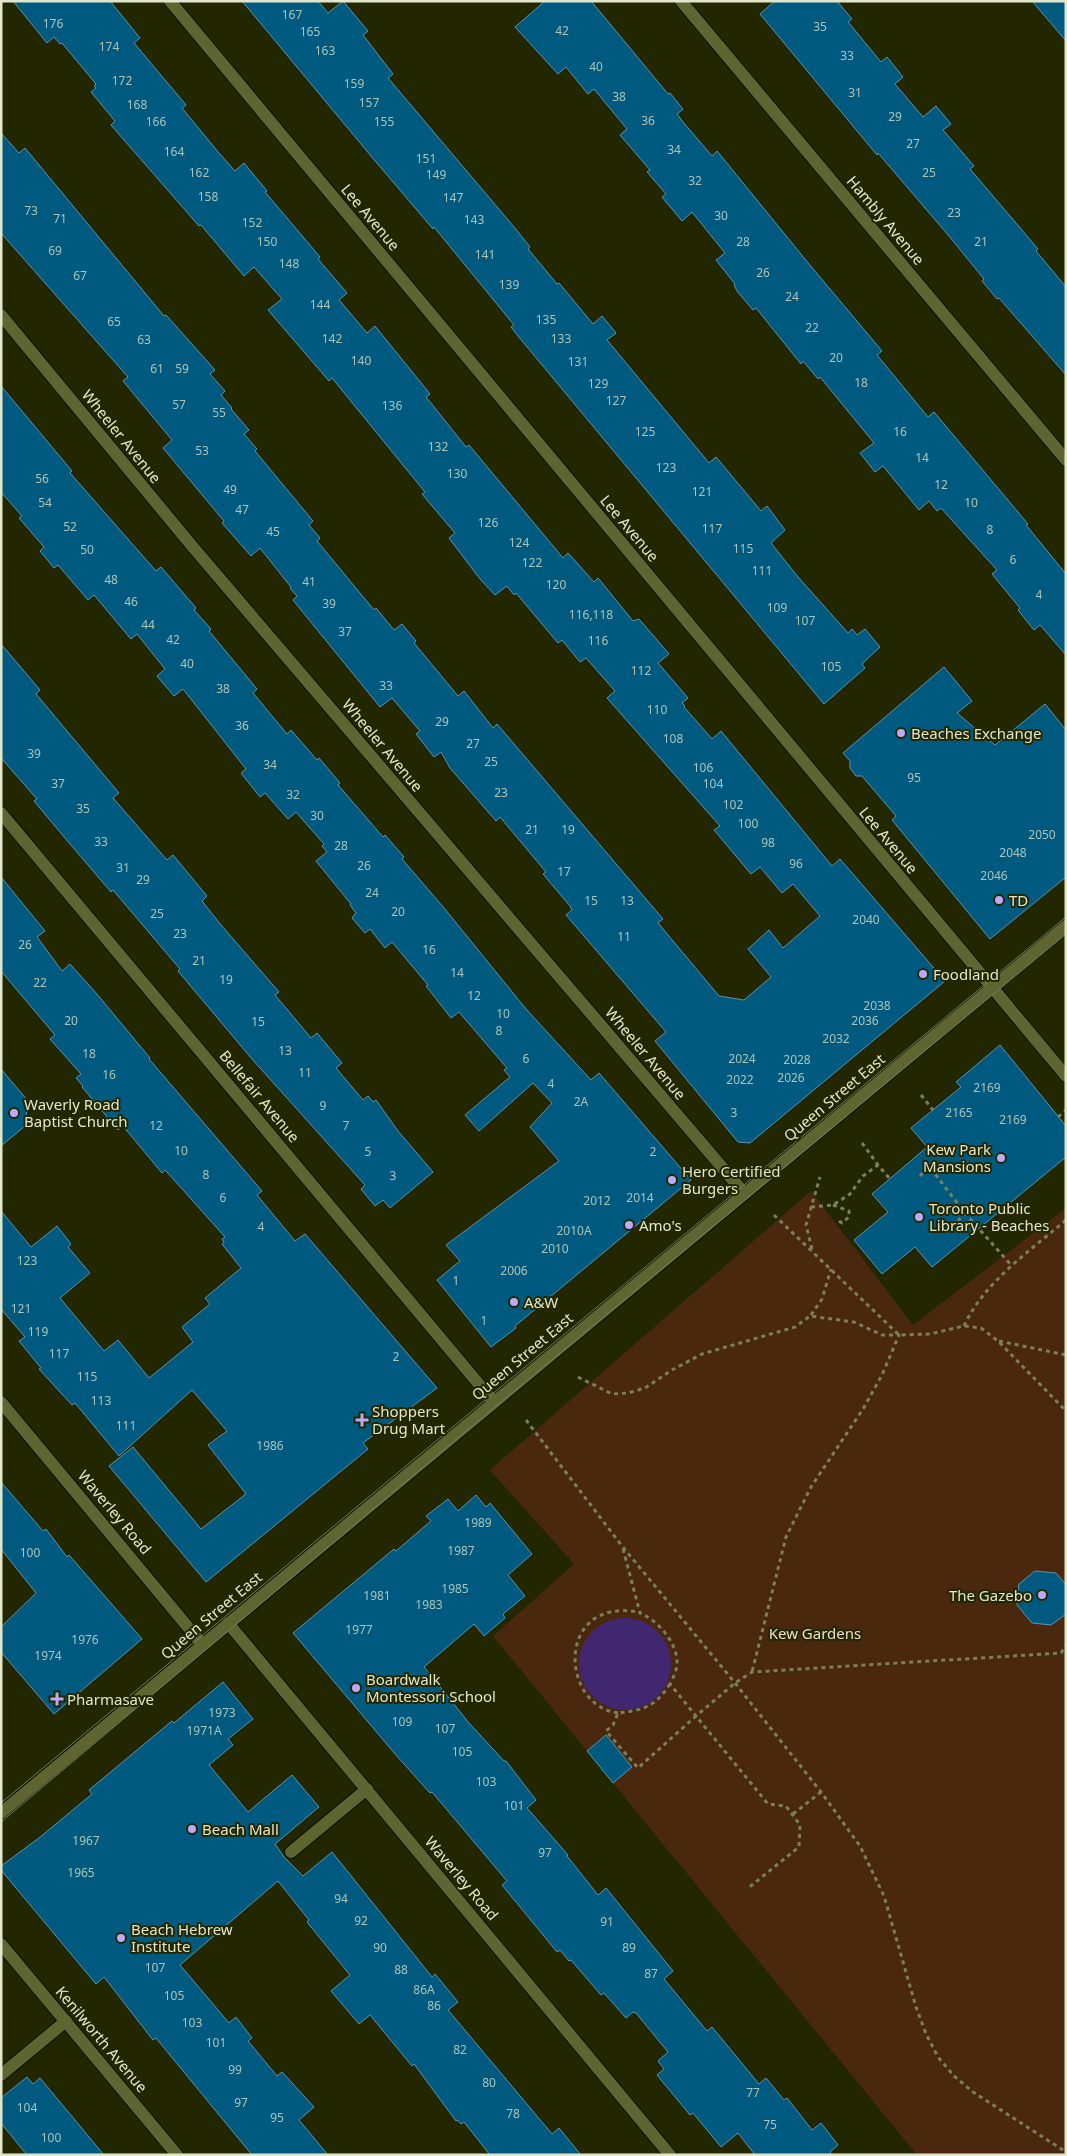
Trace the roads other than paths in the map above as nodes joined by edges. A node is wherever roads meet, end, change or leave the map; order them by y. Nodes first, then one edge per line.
1 (170, 1) edge
2 (681, 1) edge
3 (1, 314) edge
4 (1066, 460) edge
5 (1, 813) edge
6 (1066, 926) edge
7 (992, 987) junction
8 (1066, 1076) edge
9 (744, 1193) junction
10 (493, 1401) junction
11 (1, 1402) edge
12 (228, 1623) junction
13 (202, 1644) junction
14 (367, 1789) junction
15 (1, 1813) edge
16 (291, 1852) dead end
17 (1, 1944) edge
18 (66, 2021) junction
19 (1, 2075) edge
20 (177, 2155) edge
21 (670, 2155) edge

1 - 7 street, Lee Avenue
2 - 4 street, Hambly Avenue
3 - 9 street, Wheeler Avenue
5 - 10 street, Bellefair Avenue
6 - 7 street, Queen Street East
7 - 8 street, Lee Avenue
7 - 9 street, Queen Street East
9 - 10 street, Queen Street East
10 - 12 street, Queen Street East
11 - 13 street, Waverley Road
12 - 13 street, Queen Street East
12 - 14 street, Waverley Road
13 - 15 street, Queen Street East
14 - 16 street
14 - 21 street, Waverley Road
17 - 18 street, Kenilworth Avenue
18 - 19 street
18 - 20 street, Kenilworth Avenue

